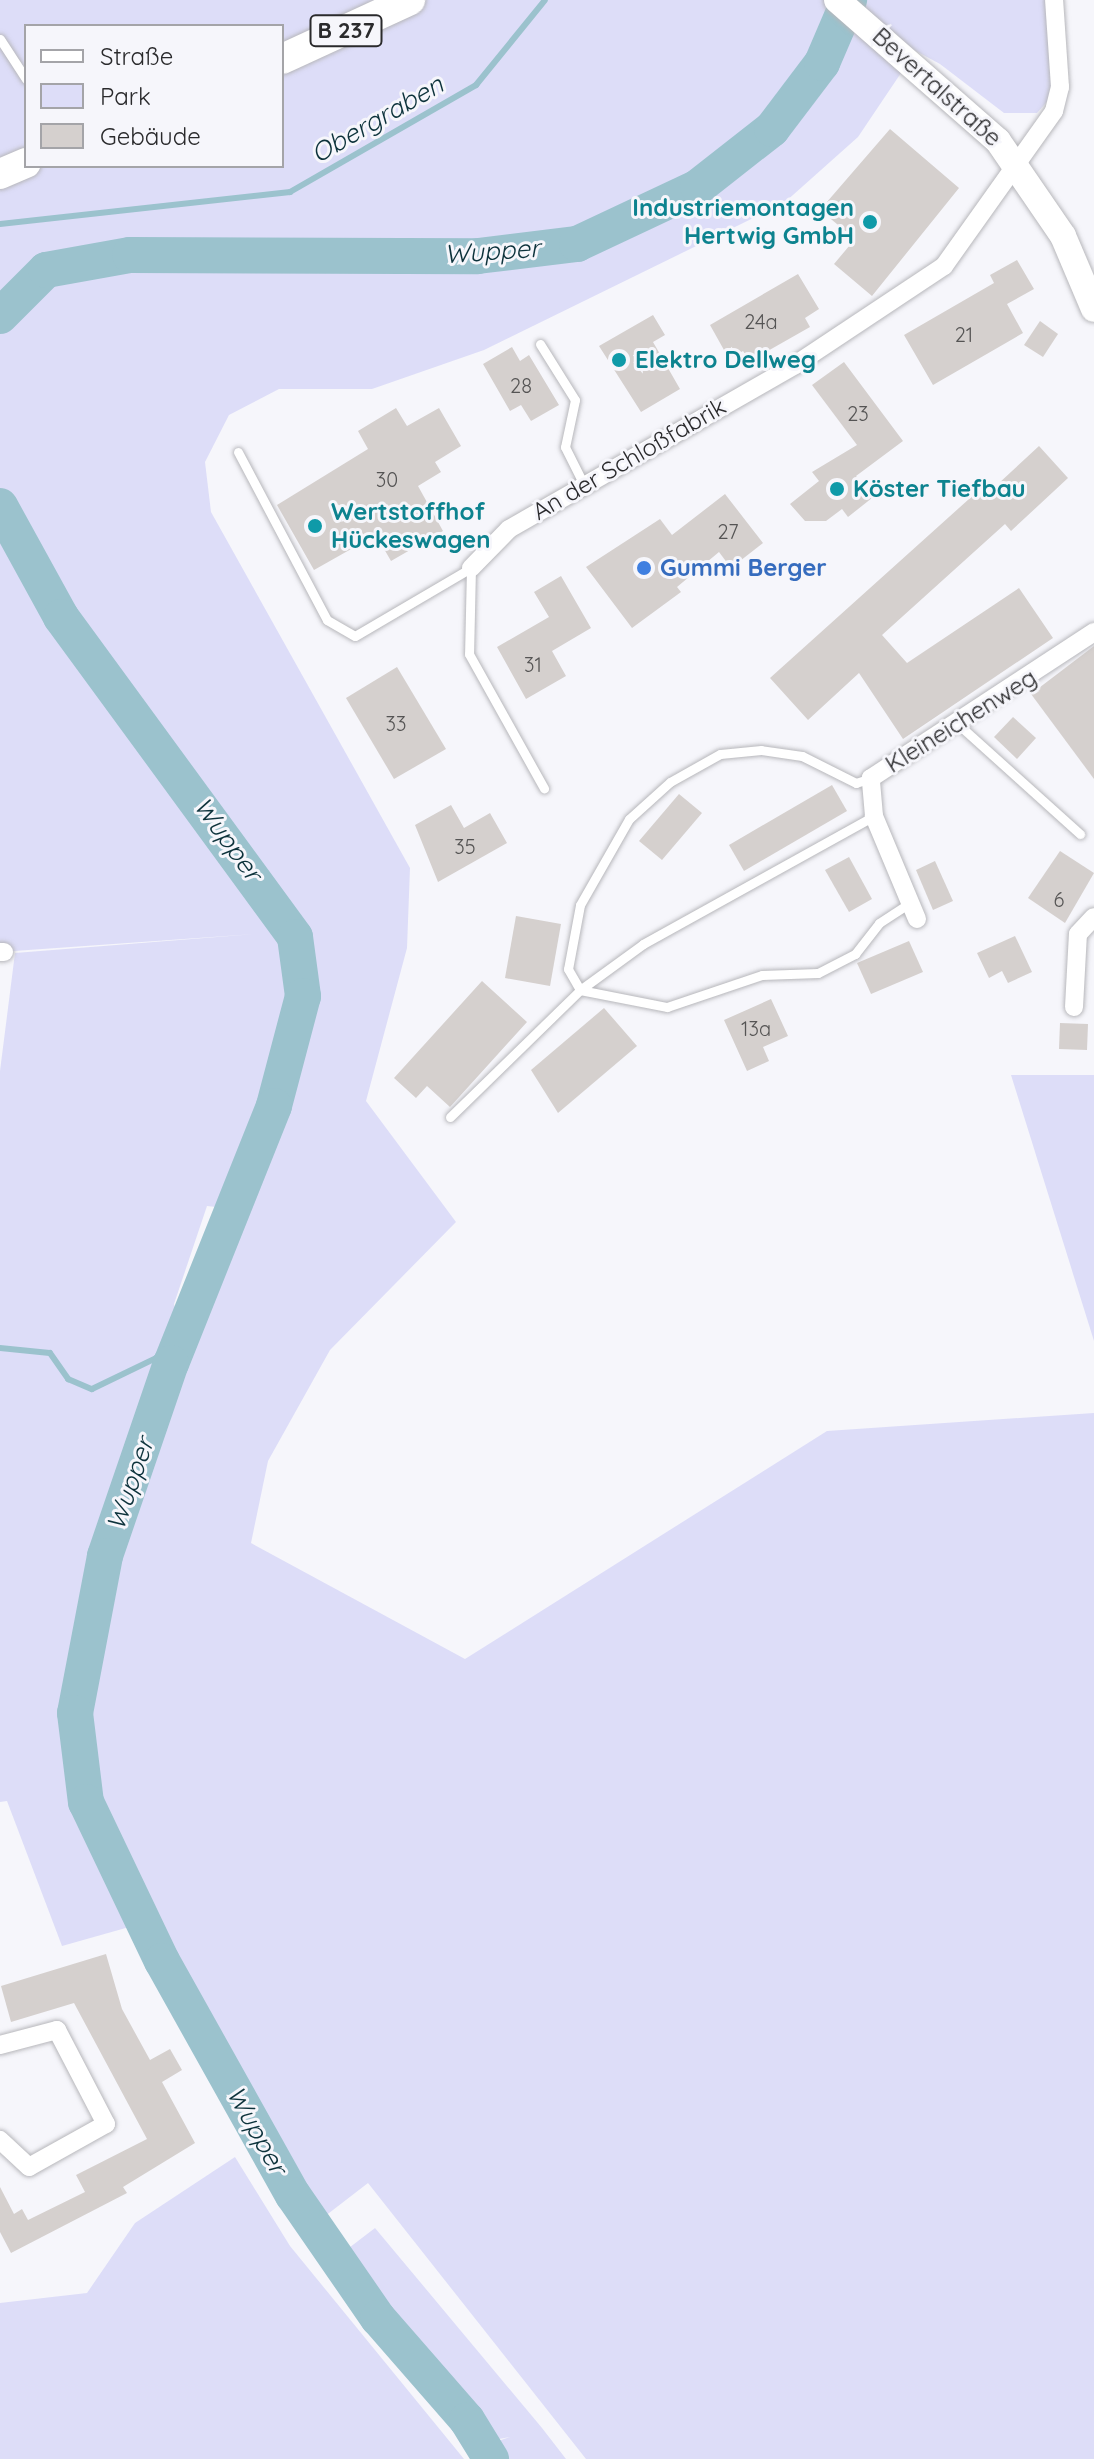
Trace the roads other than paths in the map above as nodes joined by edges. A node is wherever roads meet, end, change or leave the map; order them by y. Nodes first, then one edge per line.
1 (410, 0) edge
2 (837, 0) edge
3 (1054, 0) edge
4 (0, 39) edge
5 (284, 58) edge
6 (24, 76) edge
7 (1013, 160) junction
8 (24, 164) edge
9 (0, 174) edge
10 (1094, 309) edge
11 (540, 344) dead end
12 (238, 452) dead end
13 (584, 485) junction
14 (471, 568) junction
15 (1094, 632) edge
16 (959, 725) junction
17 (871, 778) junction
18 (544, 788) dead end
19 (874, 816) junction
20 (1080, 834) dead end
21 (913, 911) joint
22 (1094, 917) edge
23 (580, 990) junction
24 (1074, 1007) dead end
25 (450, 1117) dead end
26 (0, 2045) edge
27 (0, 2140) edge

1 - 5 main road, B 237
2 - 7 street, Bevertalstraße
3 - 7 street, An der Schloßfabrik
4 - 6 lane
7 - 10 street, Bevertalstraße
7 - 13 street, An der Schloßfabrik
8 - 9 main road
11 - 13 lane
12 - 14 lane
13 - 14 street, An der Schloßfabrik
14 - 18 lane
15 - 16 street, Kleineichenweg
16 - 17 street, Kleineichenweg
16 - 20 lane
17 - 19 street, Kleineichenweg
17 - 23 lane
19 - 21 street, Kleineichenweg
19 - 23 lane
21 - 23 lane
22 - 24 street
23 - 25 lane
26 - 27 street

